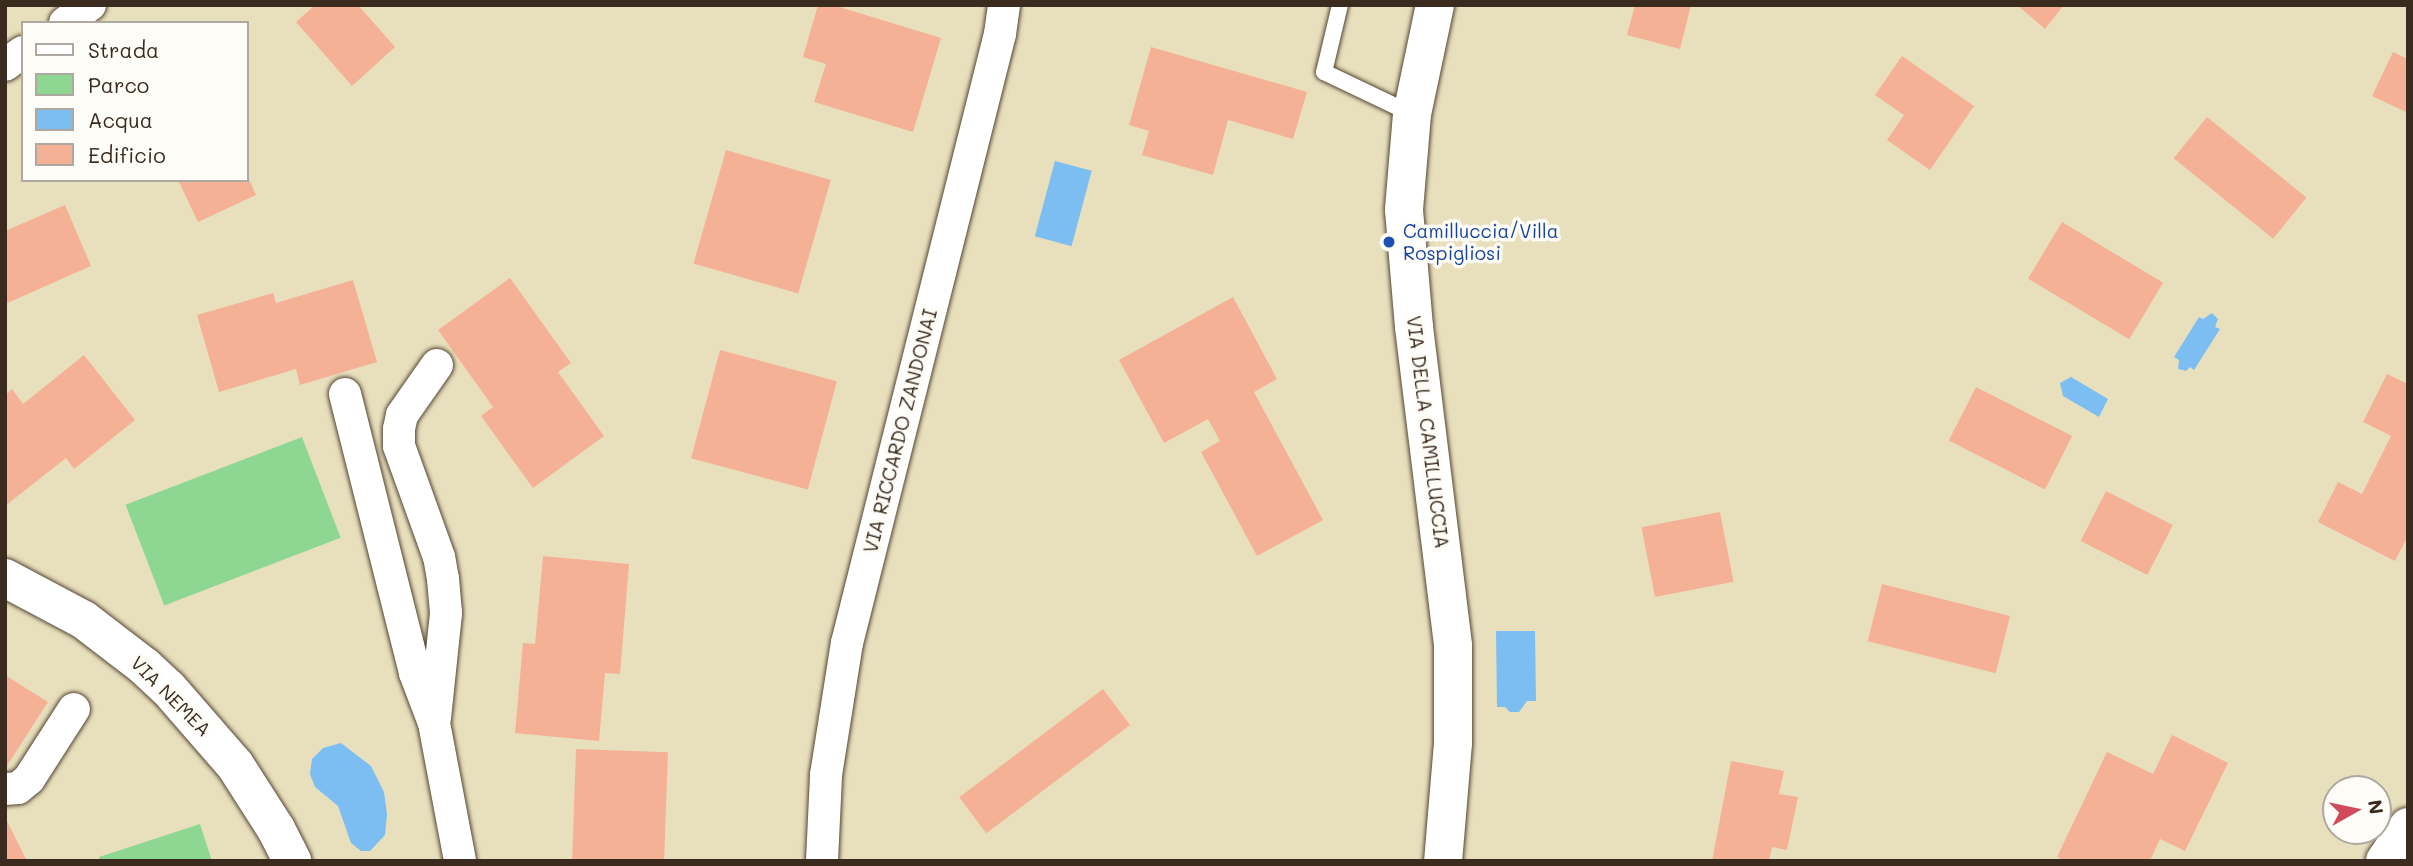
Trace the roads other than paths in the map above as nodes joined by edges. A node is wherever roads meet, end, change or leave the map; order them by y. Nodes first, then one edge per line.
1 (90, 5) edge
2 (1004, 5) edge
3 (1340, 5) edge
4 (1435, 5) edge
5 (68, 21) edge
6 (21, 53) edge
7 (5, 65) edge
8 (1412, 114) junction
9 (437, 365) dead end
10 (345, 394) dead end
11 (5, 578) edge
12 (74, 709) dead end
13 (434, 723) junction
14 (5, 789) edge
15 (2408, 827) edge
16 (292, 861) edge
17 (460, 861) edge
18 (822, 861) edge
19 (1443, 861) edge
20 (2385, 861) edge

1 - 5 street
2 - 18 street, VIA RICCARDO ZANDONAI
3 - 8 lane
4 - 8 main road, VIA DELLA CAMILLUCCIA
6 - 7 street
8 - 19 main road, VIA DELLA CAMILLUCCIA
9 - 13 street
10 - 13 street
11 - 16 main road, VIA NEMEA
12 - 14 street
13 - 17 street
15 - 20 main road

